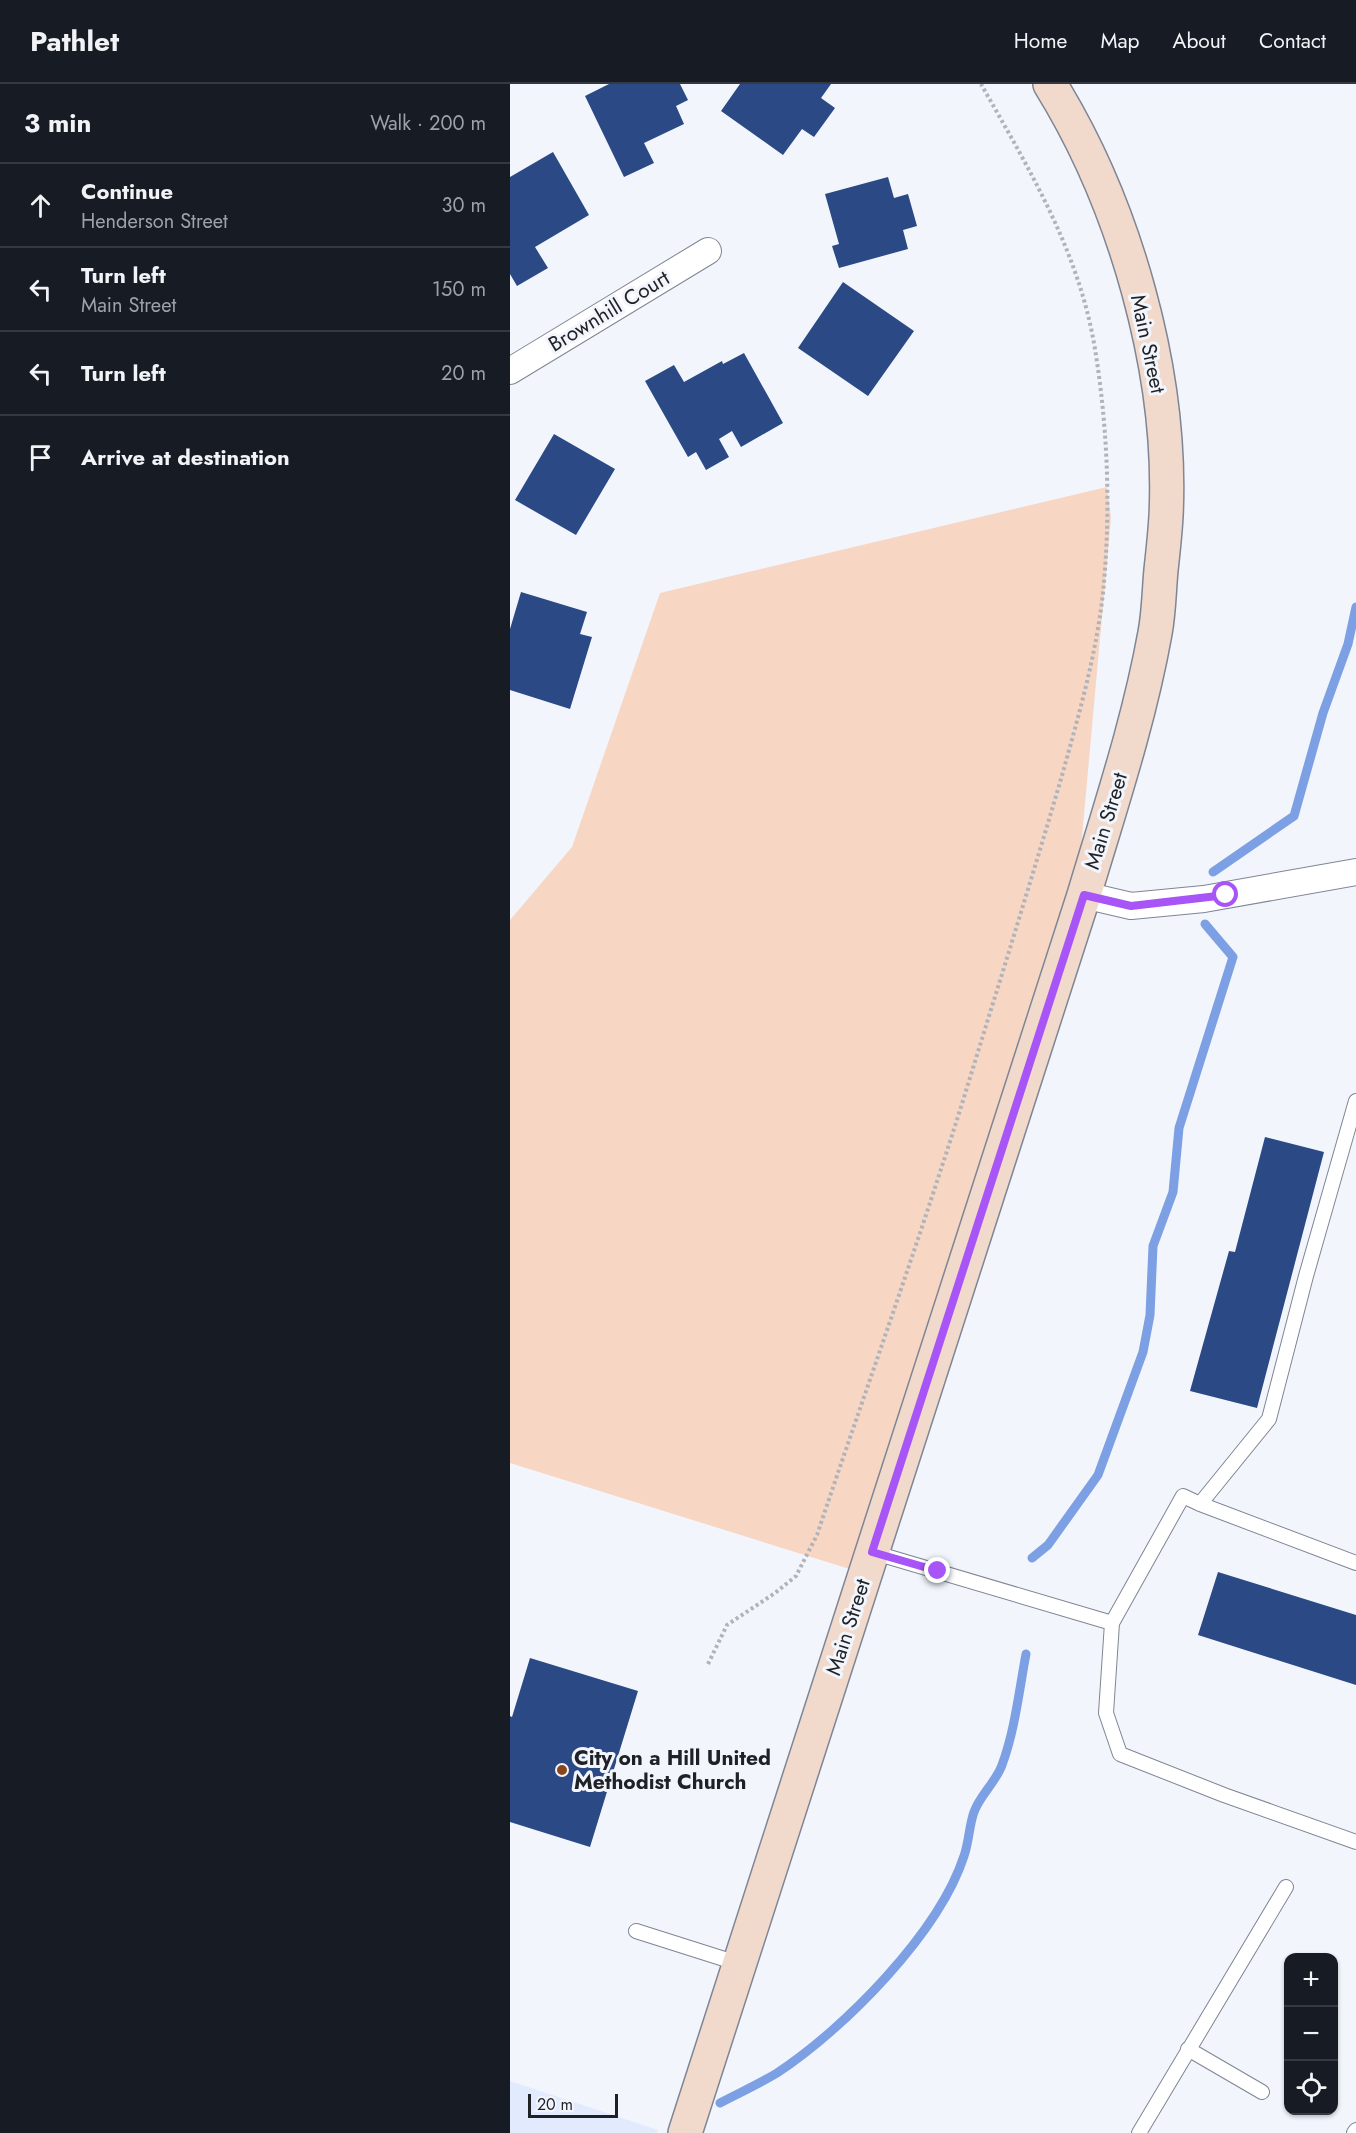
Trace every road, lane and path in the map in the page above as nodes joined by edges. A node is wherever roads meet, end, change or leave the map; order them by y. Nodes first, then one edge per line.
1 (981, 84) edge
2 (1050, 84) edge
3 (708, 251) dead end
4 (510, 371) edge
5 (1356, 872) edge
6 (1084, 895) junction
7 (1356, 1101) edge
8 (1200, 1504) junction
9 (872, 1552) junction
10 (1356, 1563) edge
11 (1112, 1623) junction
12 (708, 1664) dead end
13 (1356, 1842) edge
14 (1286, 1887) dead end
15 (636, 1931) dead end
16 (740, 1964) junction
17 (1188, 2049) junction
18 (1262, 2092) dead end
19 (685, 2133) edge
20 (1138, 2133) edge

1 - 12 path
2 - 6 main road, Main Street
3 - 4 street, Brownhill Court
5 - 6 street
6 - 9 main road, Main Street
7 - 8 lane
8 - 10 lane
8 - 11 lane
9 - 11 lane
9 - 16 main road, Main Street
11 - 13 lane
14 - 17 lane
15 - 16 lane
16 - 19 main road, Main Street
17 - 18 lane
17 - 20 lane

